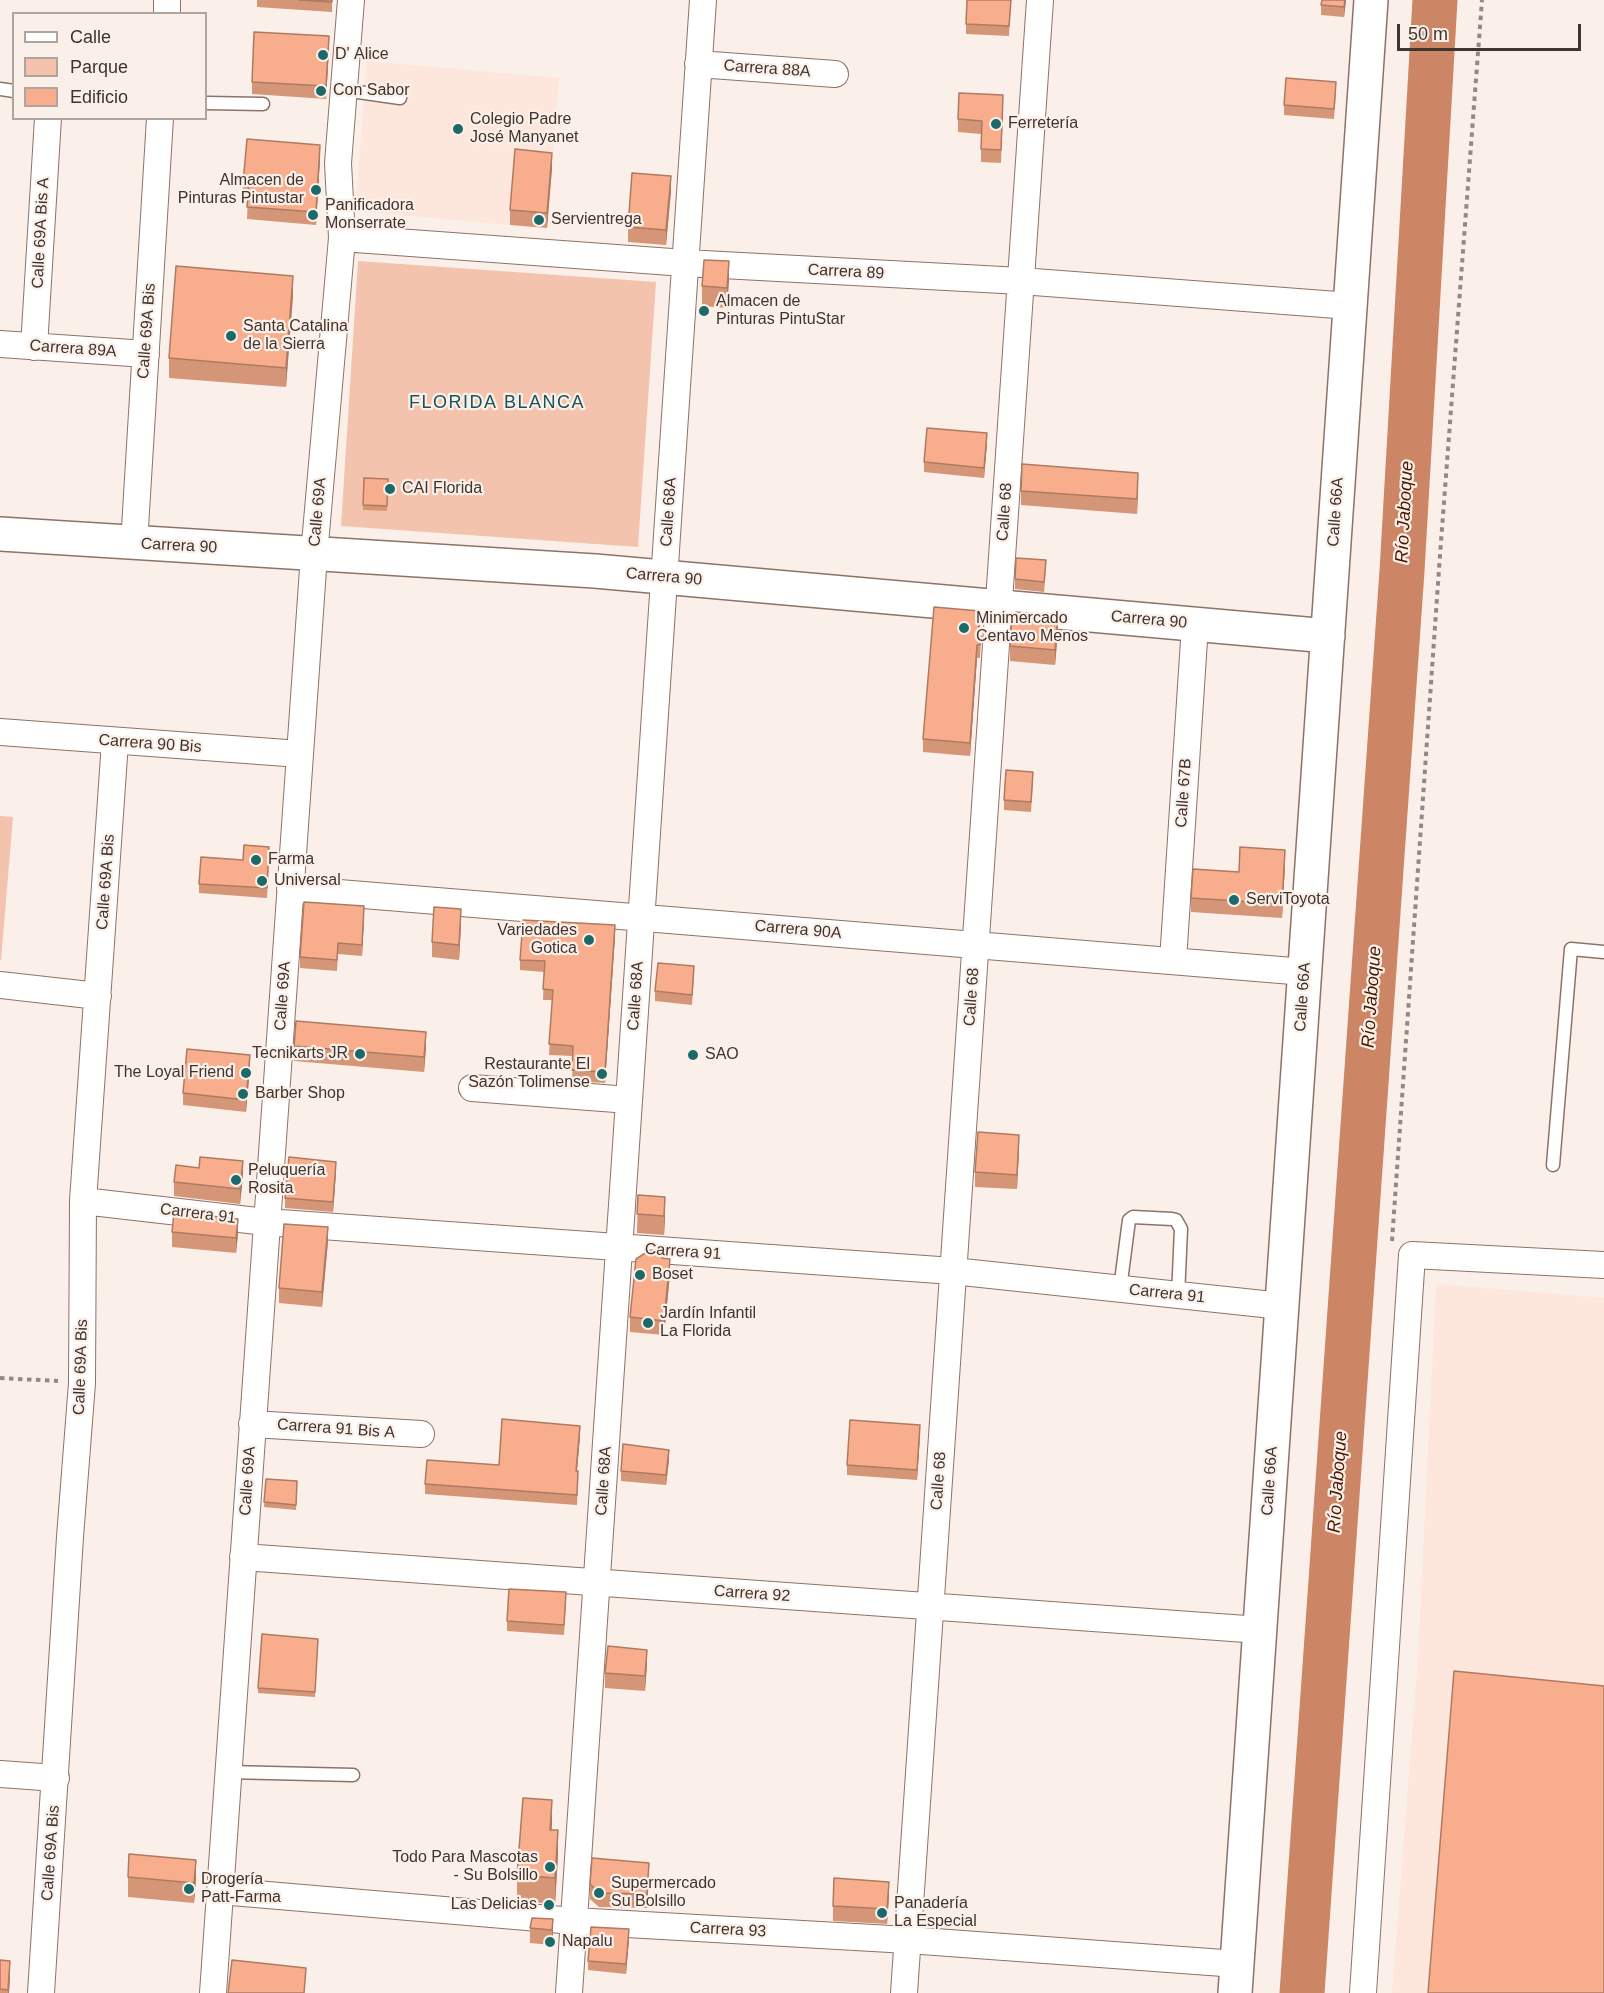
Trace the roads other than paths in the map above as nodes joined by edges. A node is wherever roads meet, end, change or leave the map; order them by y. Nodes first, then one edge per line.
1 (351, 0) edge
2 (703, 0) edge
3 (1040, 0) edge
4 (1371, 0) edge
5 (698, 64) junction
6 (835, 74) dead end
7 (344, 90) junction
8 (400, 98) dead end
9 (207, 103) edge
10 (263, 104) dead end
11 (48, 120) edge
12 (160, 120) edge
13 (342, 238) junction
14 (685, 263) junction
15 (1021, 281) junction
16 (1350, 306) junction
17 (0, 344) edge
18 (34, 346) junction
19 (146, 354) junction
20 (0, 534) edge
21 (134, 544) junction
22 (314, 555) junction
23 (664, 578) junction
24 (998, 607) junction
25 (1195, 625) junction
26 (1328, 636) junction
27 (0, 732) edge
28 (116, 742) junction
29 (300, 754) junction
30 (290, 889) junction
31 (641, 917) junction
32 (976, 945) junction
33 (1604, 952) edge
34 (1173, 961) junction
35 (1305, 972) junction
36 (0, 985) edge
37 (98, 996) junction
38 (472, 1088) dead end
39 (629, 1100) junction
40 (1553, 1165) dead end
41 (84, 1201) junction
42 (266, 1222) junction
43 (619, 1247) junction
44 (1604, 1265) edge
45 (953, 1271) junction
46 (1120, 1289) junction
47 (1178, 1296) junction
48 (1282, 1306) junction
49 (252, 1424) junction
50 (420, 1434) dead end
51 (243, 1557) junction
52 (597, 1583) junction
53 (930, 1607) junction
54 (1260, 1630) junction
55 (228, 1772) junction
56 (0, 1774) edge
57 (353, 1775) dead end
58 (56, 1778) junction
59 (220, 1891) junction
60 (574, 1921) junction
61 (908, 1940) junction
62 (1236, 1978) edge
63 (41, 1993) edge
64 (213, 1993) edge
65 (569, 1993) edge
66 (904, 1993) edge
67 (1364, 1993) edge

1 - 7 street, Calle 69A
2 - 5 street, Calle 68A
3 - 15 street, Calle 68
4 - 16 street, Calle 66A
5 - 6 street, Carrera 88A
5 - 14 street, Calle 68A
7 - 8 lane
7 - 13 street, Calle 69A
9 - 10 lane
11 - 18 street, Calle 69A Bis A
12 - 19 street, Calle 69A Bis
13 - 14 street, Carrera 89
13 - 22 street, Calle 69A
14 - 15 street, Carrera 89
14 - 23 street, Calle 68A
15 - 16 street, Carrera 89
15 - 24 street, Calle 68
16 - 26 street, Calle 66A
17 - 18 street, Carrera 89A
18 - 19 street, Carrera 89A
19 - 21 street, Calle 69A Bis
20 - 21 street, Carrera 90
21 - 22 street, Carrera 90
22 - 23 street, Carrera 90
22 - 29 street, Calle 69A
23 - 24 street, Carrera 90
23 - 31 street, Calle 68A
24 - 25 street, Carrera 90
24 - 32 street, Calle 68
25 - 26 street, Carrera 90
25 - 34 street, Calle 67B
26 - 35 street, Calle 66A
27 - 28 street, Carrera 90 Bis
28 - 29 street, Carrera 90 Bis
28 - 37 street, Calle 69A Bis
29 - 30 street, Calle 69A
30 - 31 street, Carrera 90A
30 - 42 street, Calle 69A
31 - 32 street, Carrera 90A
31 - 39 street, Calle 68A
32 - 34 street, Carrera 90A
32 - 45 street, Calle 68
33 - 40 lane
34 - 35 street, Carrera 90A
35 - 48 street, Calle 66A
36 - 37 street
37 - 41 street, Calle 69A Bis
38 - 39 street
39 - 43 street, Calle 68A
41 - 42 street, Carrera 91
41 - 58 street, Calle 69A Bis
42 - 43 street, Carrera 91
42 - 49 street, Calle 69A
43 - 45 street, Carrera 91
43 - 52 street, Calle 68A
44 - 67 street
45 - 46 street, Carrera 91
45 - 53 street, Calle 68
46 - 47 street, Carrera 91
46 - 47 lane
47 - 48 street, Carrera 91
48 - 54 street, Calle 66A
49 - 50 street, Carrera 91 Bis A
49 - 51 street, Calle 69A
51 - 52 street, Carrera 92
51 - 55 street, Calle 69A
52 - 53 street, Carrera 92
52 - 60 street, Calle 68A
53 - 54 street, Carrera 92
53 - 61 street, Calle 68
54 - 62 street, Calle 66A
55 - 57 lane
55 - 59 street, Calle 69A
56 - 58 street
58 - 63 street, Calle 69A Bis
59 - 60 street, Carrera 93
59 - 64 street, Calle 69A
60 - 61 street, Carrera 93
60 - 65 street, Calle 68A
61 - 62 street, Carrera 93
61 - 66 street, Calle 68

